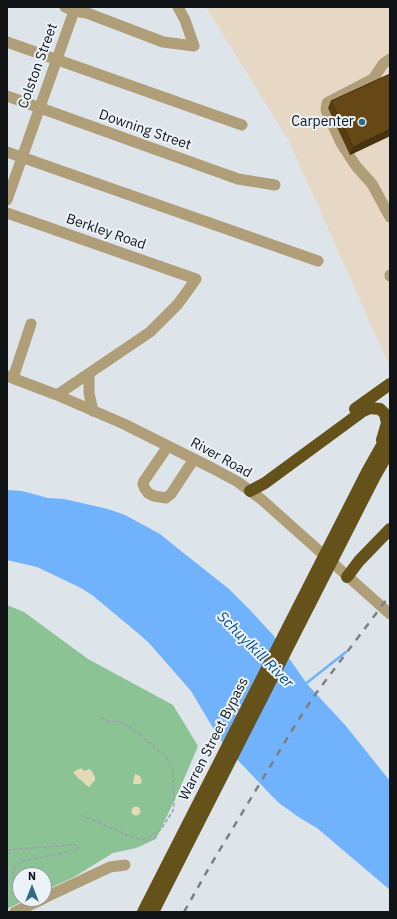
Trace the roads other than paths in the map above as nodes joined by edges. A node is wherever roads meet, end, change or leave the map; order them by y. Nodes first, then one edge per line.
1 (178, 7) edge
2 (70, 9) edge
3 (7, 42) edge
4 (57, 59) junction
5 (390, 59) edge
6 (7, 96) edge
7 (39, 109) junction
8 (242, 125) dead end
9 (7, 152) edge
10 (22, 158) junction
11 (275, 185) dead end
12 (7, 200) edge
13 (7, 213) edge
14 (390, 216) edge
15 (318, 261) dead end
16 (31, 324) dead end
17 (89, 374) junction
18 (10, 377) edge
19 (390, 384) edge
20 (57, 395) junction
21 (93, 411) junction
22 (390, 431) edge
23 (168, 446) junction
24 (390, 450) edge
25 (377, 454) junction
26 (390, 458) edge
27 (194, 459) junction
28 (375, 476) junction
29 (250, 491) junction
30 (390, 528) edge
31 (390, 537) edge
32 (335, 544) junction
33 (347, 577) junction
34 (390, 614) edge
35 (211, 788) junction
36 (125, 865) dead end
37 (52, 895) edge
38 (144, 912) edge
39 (154, 912) edge

1 - 2 street
2 - 4 street, Colston Street
3 - 4 street
4 - 7 street, Colston Street
4 - 8 street
5 - 14 street
6 - 7 street, Downing Street
7 - 10 street, Colston Street
7 - 11 street, Downing Street
9 - 10 street
10 - 12 street, Colston Street
10 - 15 street
13 - 17 street, Berkley Road
16 - 18 street
17 - 20 street
17 - 21 street
18 - 20 street, River Road
19 - 29 highway
20 - 21 street, River Road
21 - 23 street, River Road
22 - 25 highway, Warren Street Bypass
23 - 27 street, River Road
23 - 27 street
24 - 28 highway, Warren Street Bypass
25 - 29 highway
25 - 32 highway, Warren Street Bypass
26 - 28 highway
27 - 29 street, River Road
28 - 32 highway, Warren Street Bypass
29 - 33 street, River Road
30 - 33 highway
31 - 33 highway
32 - 35 highway, Warren Street Bypass
33 - 34 street, River Road
35 - 38 highway, Warren Street Bypass
35 - 39 highway, Warren Street Bypass
36 - 37 street

